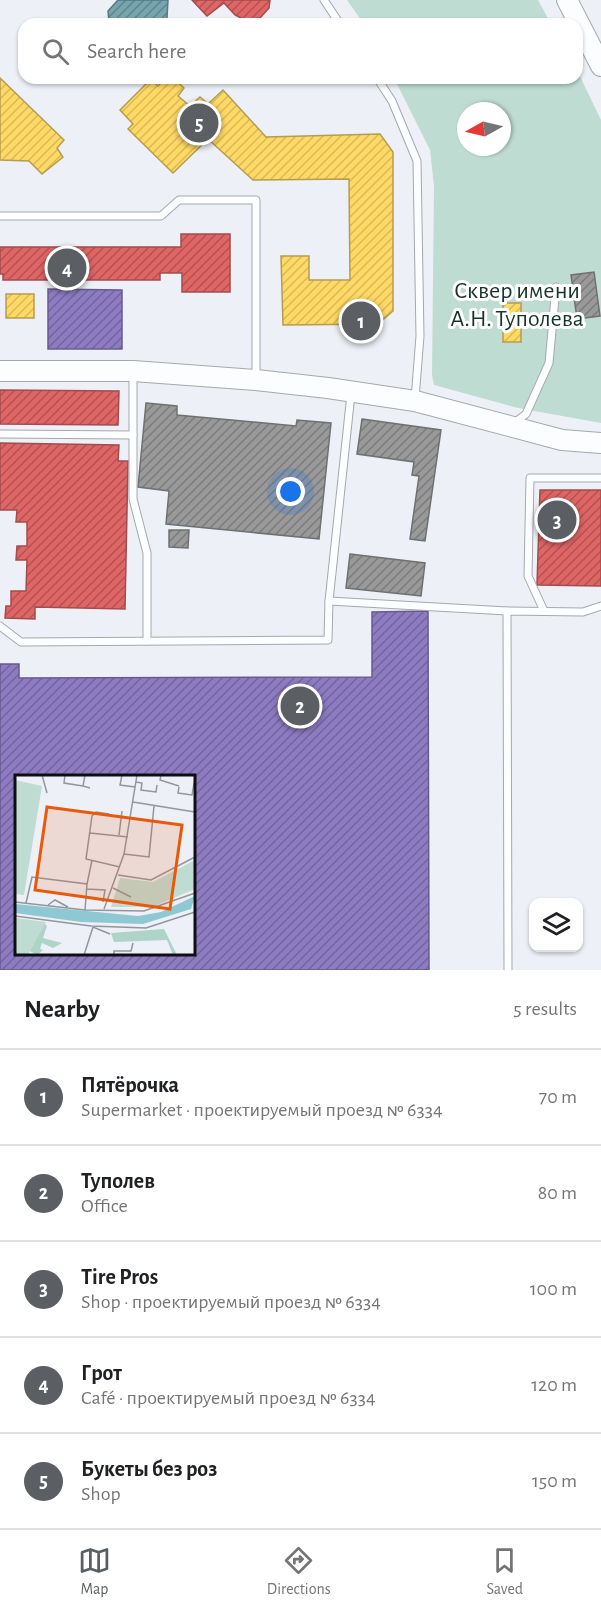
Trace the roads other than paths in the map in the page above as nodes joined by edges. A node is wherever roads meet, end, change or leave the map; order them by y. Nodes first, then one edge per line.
1 (324, 0) edge
2 (567, 0) edge
3 (336, 18) edge
4 (576, 18) edge
5 (583, 31) edge
6 (601, 66) edge
7 (380, 84) edge
8 (0, 216) edge
9 (556, 287) dead end
10 (0, 370) edge
11 (133, 371) junction
12 (256, 380) junction
13 (352, 392) junction
14 (415, 401) junction
15 (509, 427) junction
16 (0, 434) edge
17 (133, 435) junction
18 (601, 443) edge
19 (601, 478) edge
20 (329, 601) junction
21 (601, 606) edge
22 (507, 611) junction
23 (544, 612) junction
24 (0, 626) edge
25 (147, 641) junction
26 (508, 970) edge

1 - 3 lane
2 - 4 street
5 - 6 street
7 - 14 lane
8 - 12 lane
9 - 15 lane
10 - 11 street
11 - 12 street
11 - 17 lane
12 - 13 street
13 - 14 street
13 - 20 lane
14 - 15 street
15 - 18 street
16 - 17 lane
17 - 25 lane
19 - 23 lane
20 - 22 lane
20 - 25 lane
21 - 23 lane
22 - 23 lane
22 - 26 lane
24 - 25 lane

